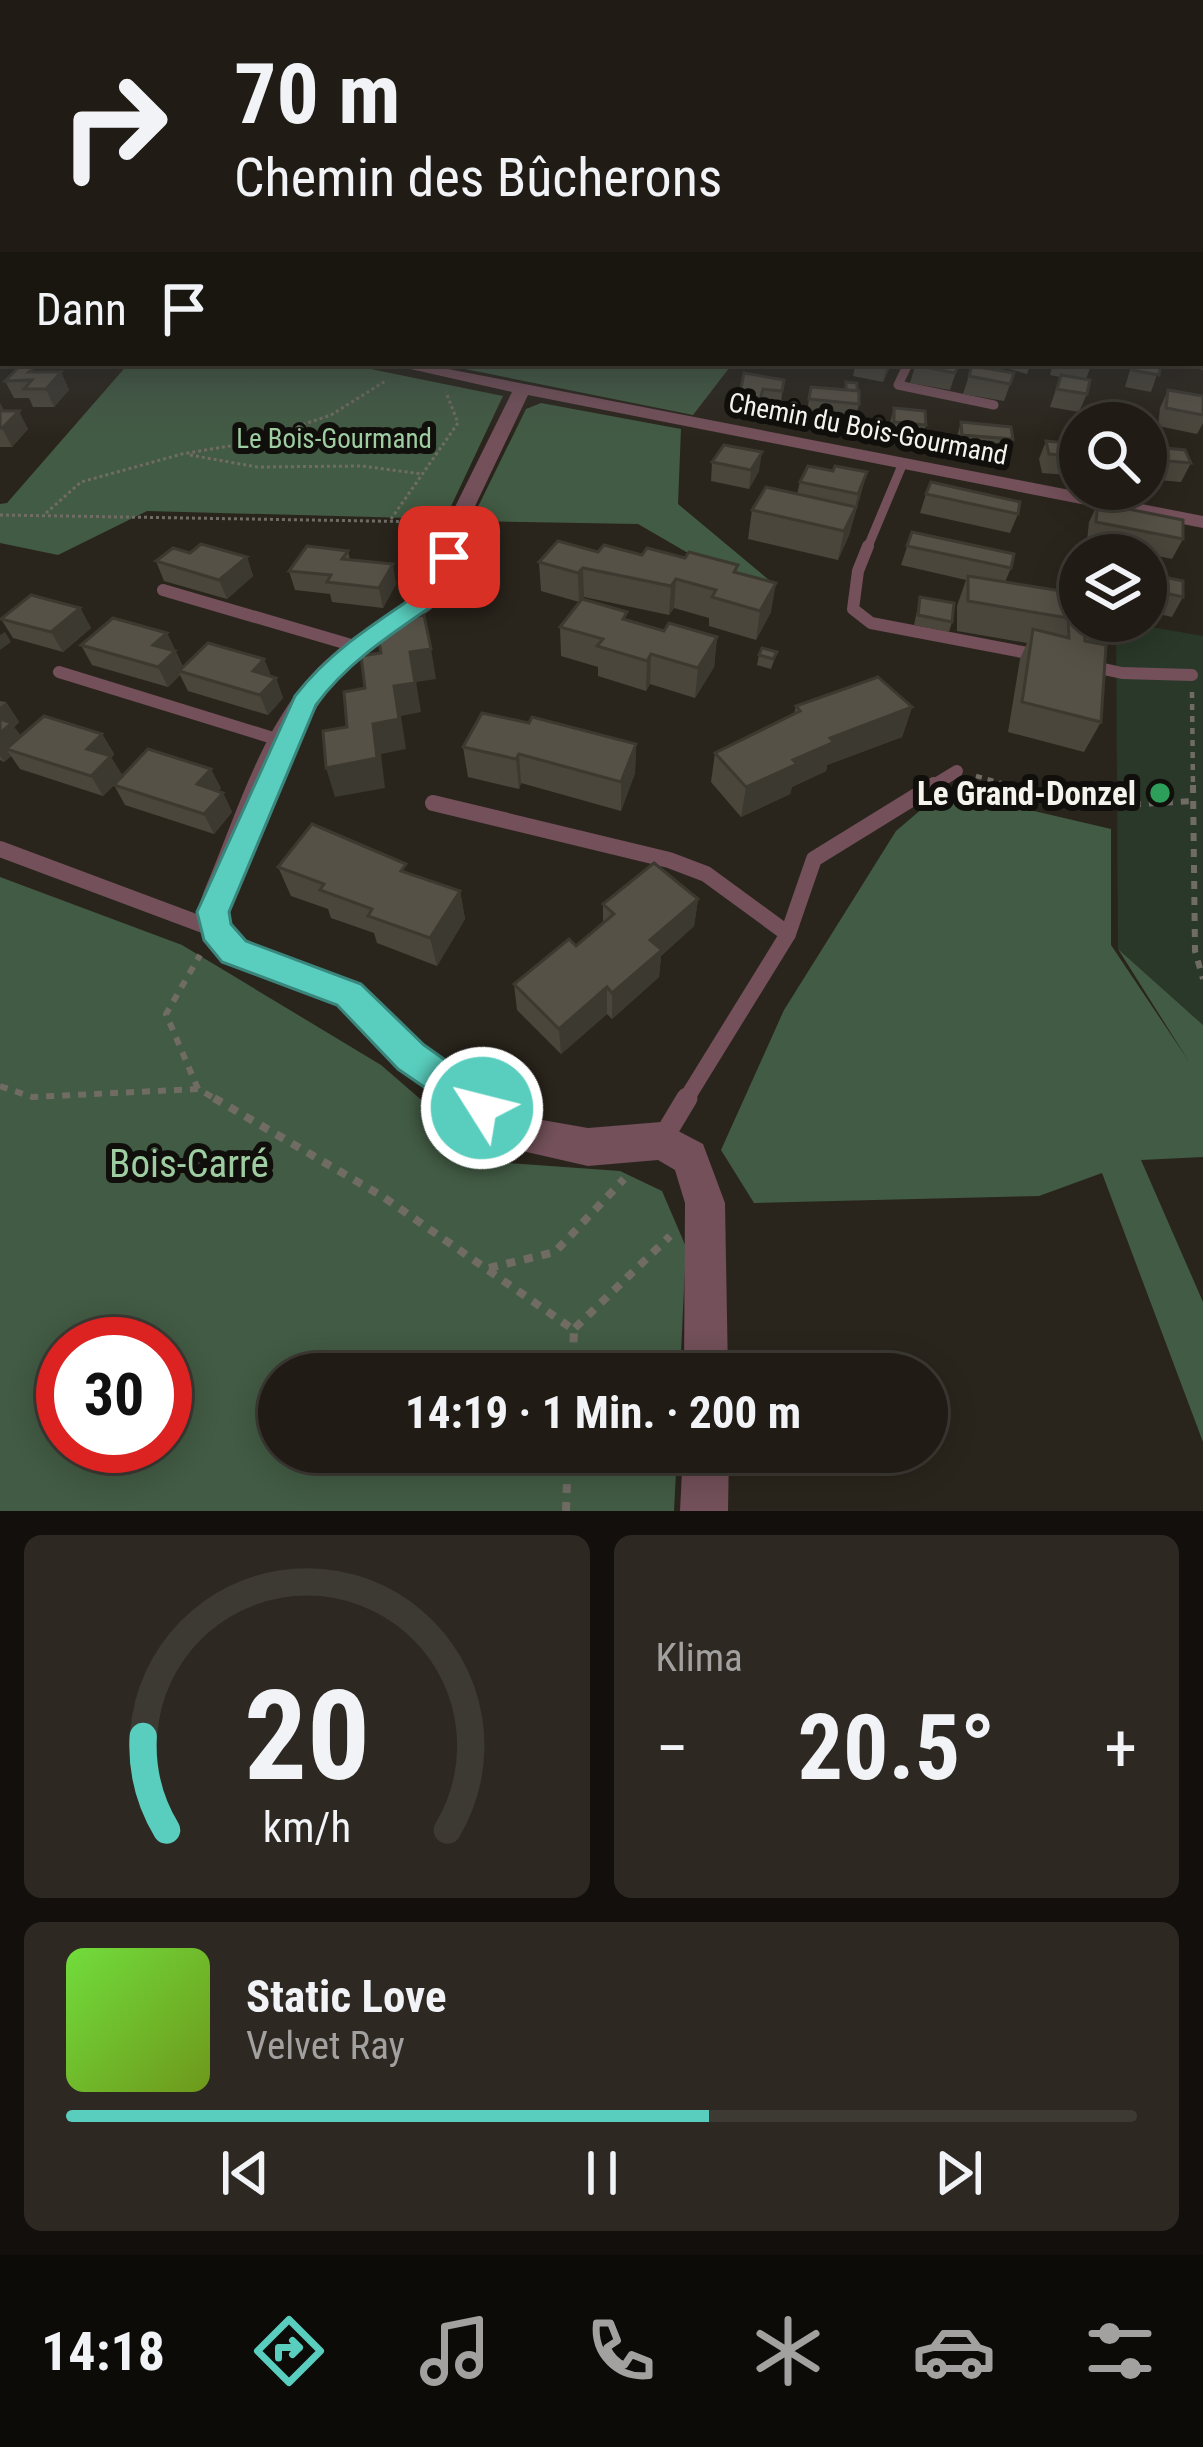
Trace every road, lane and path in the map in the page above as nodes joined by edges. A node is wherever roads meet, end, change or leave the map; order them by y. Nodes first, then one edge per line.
1 (396, 366) edge
2 (408, 366) edge
3 (908, 366) edge
4 (475, 380) junction
5 (522, 389) junction
6 (994, 405) dead end
7 (182, 454) junction
8 (903, 463) junction
9 (422, 474) junction
10 (43, 514) junction
11 (0, 515) edge
12 (391, 519) junction
13 (1203, 522) edge
14 (458, 523) junction
15 (163, 590) dead end
16 (358, 647) junction
17 (59, 672) dead end
18 (1192, 676) joint
19 (286, 742) junction
20 (957, 770) joint
21 (1193, 801) junction
22 (433, 803) dead end
23 (0, 849) edge
24 (215, 930) junction
25 (788, 934) junction
26 (1203, 979) edge
27 (0, 1086) edge
28 (198, 1089) junction
29 (662, 1141) junction
30 (705, 1203) junction
31 (486, 1268) junction
32 (574, 1330) junction
33 (573, 1353) edge
34 (706, 1353) edge
35 (567, 1473) edge
36 (705, 1473) edge
37 (566, 1511) edge
38 (704, 1511) edge

1 - 7 path
2 - 4 street
3 - 6 lane
4 - 5 street, Chemin du Bois-Gourmand
4 - 9 path
5 - 8 street, Chemin du Bois-Gourmand
5 - 14 street
7 - 9 path
7 - 10 path
8 - 13 street, Chemin du Bois-Gourmand
8 - 18 lane
9 - 12 path
10 - 11 path
10 - 12 path
12 - 14 path
14 - 16 street
15 - 16 lane
16 - 19 street
17 - 19 lane
18 - 21 path
19 - 24 street
20 - 21 path
20 - 25 lane
21 - 26 path
22 - 25 lane
23 - 24 lane
24 - 28 path
24 - 29 street
25 - 29 lane
27 - 28 path
28 - 31 path
29 - 30 street
29 - 31 path
30 - 32 path
30 - 34 street
31 - 32 path
32 - 33 path
35 - 37 path
36 - 38 street

